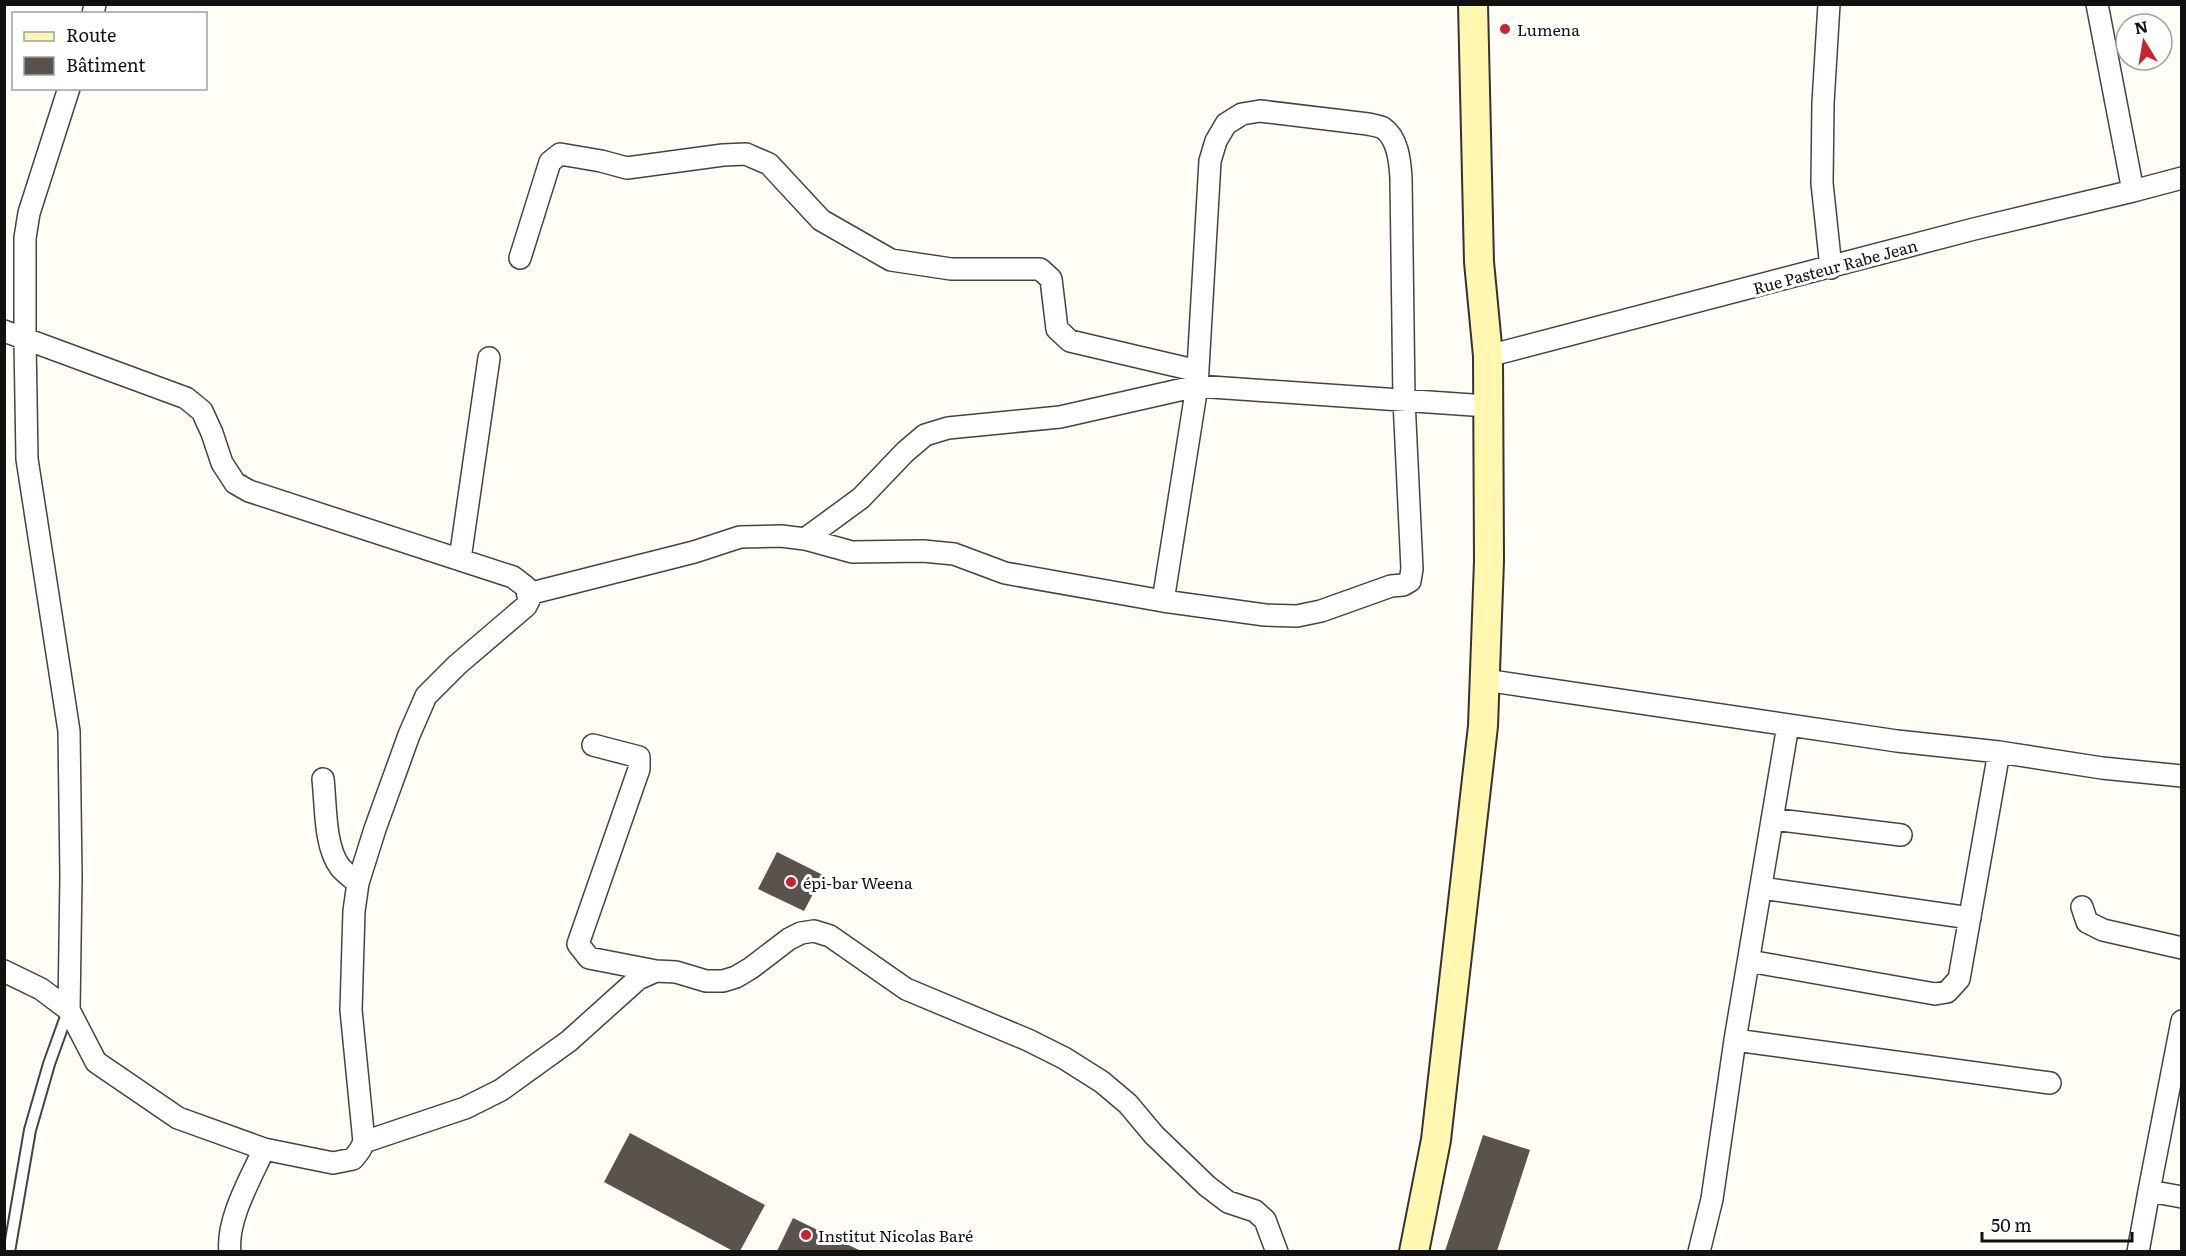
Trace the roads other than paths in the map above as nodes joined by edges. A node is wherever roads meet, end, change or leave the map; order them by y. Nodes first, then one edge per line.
1 (1473, 4) edge
2 (1829, 4) edge
3 (2097, 4) edge
4 (68, 90) edge
5 (2181, 178) edge
6 (2133, 191) junction
7 (520, 258) dead end
8 (1831, 268) junction
9 (4, 331) edge
10 (25, 340) junction
11 (1488, 356) junction
12 (489, 358) dead end
13 (1198, 379) junction
14 (1404, 400) junction
15 (1487, 406) junction
16 (805, 539) junction
17 (460, 559) junction
18 (528, 594) junction
19 (1163, 601) junction
20 (1485, 680) junction
21 (1788, 725) junction
22 (593, 745) dead end
23 (1999, 752) junction
24 (2181, 776) edge
25 (323, 779) dead end
26 (1772, 819) junction
27 (1901, 835) dead end
28 (358, 883) junction
29 (1761, 888) junction
30 (2082, 907) dead end
31 (1970, 918) junction
32 (2181, 948) edge
33 (1749, 961) junction
34 (4, 971) edge
35 (656, 971) junction
36 (69, 1010) junction
37 (2181, 1021) edge
38 (1735, 1040) junction
39 (2050, 1083) dead end
40 (364, 1142) junction
41 (264, 1149) junction
42 (2149, 1191) junction
43 (2181, 1197) edge
44 (9, 1251) edge
45 (230, 1251) edge
46 (1277, 1251) edge
47 (1414, 1251) edge
48 (1699, 1251) edge
49 (2138, 1251) edge

1 - 11 main road
2 - 8 street
3 - 6 street
4 - 10 street
5 - 6 street, Rue Pasteur Rabe Jean
6 - 8 street, Rue Pasteur Rabe Jean
7 - 13 street
8 - 11 street, Rue Pasteur Rabe Jean
9 - 10 street
10 - 17 street
10 - 36 street
11 - 15 main road
12 - 17 street
13 - 14 street
13 - 14 street
13 - 16 street
13 - 19 street
14 - 15 street
14 - 19 street
15 - 20 main road
16 - 18 street
16 - 19 street
17 - 18 street
18 - 28 street
20 - 21 street
20 - 47 main road
21 - 23 street
21 - 26 street
22 - 35 street
23 - 24 street
23 - 31 street
25 - 28 street
26 - 27 street
26 - 29 street
28 - 40 street
29 - 31 street
29 - 33 street
30 - 32 street
31 - 33 street
33 - 38 street
34 - 36 street
35 - 40 street
35 - 46 street
36 - 41 street
36 - 44 lane
37 - 42 street
38 - 39 street
38 - 48 street
40 - 41 street
41 - 45 street
42 - 43 street
42 - 49 street

